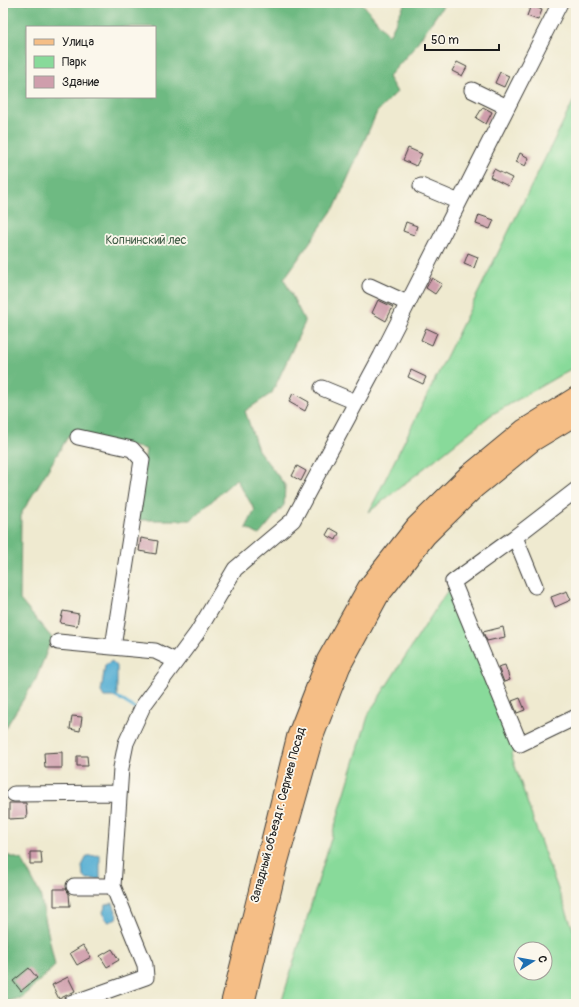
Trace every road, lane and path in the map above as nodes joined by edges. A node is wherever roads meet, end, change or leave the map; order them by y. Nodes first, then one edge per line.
1 (560, 3) edge
2 (472, 90) dead end
3 (507, 107) junction
4 (421, 186) dead end
5 (459, 202) junction
6 (370, 286) dead end
7 (407, 303) junction
8 (322, 388) dead end
9 (576, 396) edge
10 (356, 402) junction
11 (576, 416) edge
12 (78, 437) dead end
13 (576, 490) edge
14 (514, 537) junction
15 (534, 586) dead end
16 (58, 642) dead end
17 (113, 647) junction
18 (176, 661) junction
19 (576, 717) edge
20 (119, 793) junction
21 (14, 794) dead end
22 (74, 886) dead end
23 (113, 886) junction
24 (70, 1004) edge
25 (230, 1004) edge
26 (245, 1004) edge

1 - 3 street
2 - 3 street
3 - 5 street
4 - 5 street
5 - 7 street
6 - 7 street
7 - 10 street
8 - 10 street
9 - 25 main road, Западный объезд г. Сергиев Посад
10 - 18 street
11 - 26 main road, Западный объезд г. Сергиев Посад
12 - 17 street
13 - 14 street
14 - 15 street
14 - 19 street
16 - 17 street
17 - 18 street
18 - 20 street
20 - 21 street
20 - 23 street
22 - 23 street
23 - 24 street

